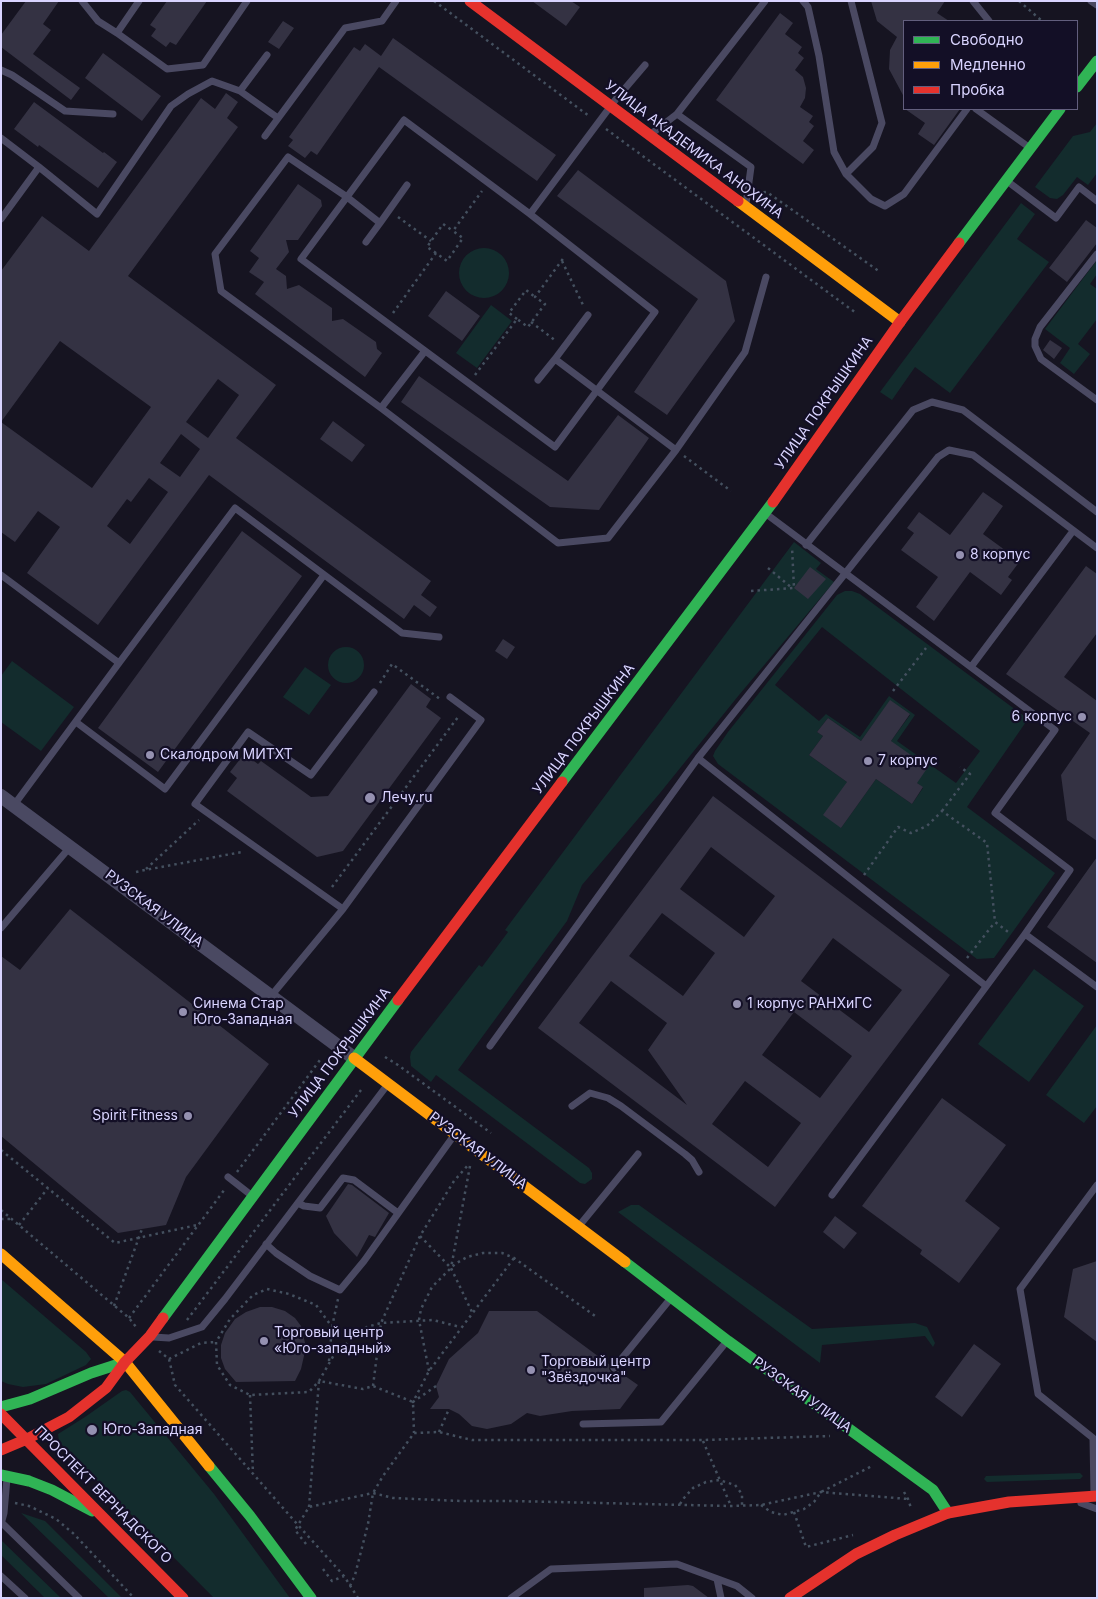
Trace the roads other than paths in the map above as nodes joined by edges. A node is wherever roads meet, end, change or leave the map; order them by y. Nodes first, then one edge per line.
1 (82, 1) edge
2 (139, 1) edge
3 (247, 1) edge
4 (396, 1) edge
5 (470, 1) edge
6 (765, 1) edge
7 (803, 1) edge
8 (851, 1) edge
9 (973, 1) edge
10 (1092, 1) edge
11 (1097, 5) edge
12 (988, 20) edge
13 (116, 34) junction
14 (267, 55) dead end
15 (1097, 61) edge
16 (645, 65) dead end
17 (1, 70) edge
18 (1078, 86) edge
19 (240, 91) junction
20 (611, 106) junction
21 (966, 110) edge
22 (977, 110) edge
23 (1059, 110) edge
24 (113, 114) dead end
25 (677, 114) junction
26 (278, 118) junction
27 (649, 135) junction
28 (265, 136) dead end
29 (1, 138) edge
30 (1031, 148) junction
31 (39, 167) junction
32 (846, 174) junction
33 (1006, 181) junction
34 (406, 184) dead end
35 (347, 197) junction
36 (1097, 201) edge
37 (746, 207) junction
38 (530, 214) junction
39 (1, 219) edge
40 (380, 223) junction
41 (366, 242) dead end
42 (1097, 254) edge
43 (766, 276) dead end
44 (588, 315) road end
45 (900, 322) junction
46 (425, 351) junction
47 (555, 359) junction
48 (538, 380) dead end
49 (596, 391) junction
50 (1097, 400) edge
51 (381, 408) junction
52 (676, 450) junction
53 (1097, 512) edge
54 (765, 513) junction
55 (1073, 530) junction
56 (806, 545) junction
57 (1097, 548) edge
58 (845, 572) junction
59 (1, 575) edge
60 (324, 575) junction
61 (439, 637) dead end
62 (119, 663) junction
63 (971, 667) junction
64 (374, 692) road end
65 (448, 701) road end
66 (76, 722) junction
67 (698, 758) junction
68 (1, 796) edge
69 (14, 805) junction
70 (70, 847) junction
71 (343, 909) junction
72 (1, 928) edge
73 (1023, 938) junction
74 (986, 986) junction
75 (1097, 987) edge
76 (271, 996) junction
77 (490, 1046) dead end
78 (354, 1058) junction
79 (388, 1083) junction
80 (572, 1106) dead end
81 (455, 1134) junction
82 (638, 1154) dead end
83 (699, 1172) dead end
84 (228, 1177) dead end
85 (1097, 1185) edge
86 (832, 1195) dead end
87 (253, 1197) junction
88 (298, 1202) junction
89 (398, 1213) junction
90 (579, 1227) junction
91 (266, 1244) junction
92 (1, 1254) edge
93 (671, 1298) junction
94 (149, 1338) junction
95 (728, 1341) junction
96 (125, 1362) junction
97 (614, 1368) dead end
98 (1, 1407) edge
99 (1, 1414) edge
100 (583, 1424) dead end
101 (27, 1439) junction
102 (1, 1450) edge
103 (4, 1475) edge
104 (1096, 1496) edge
105 (1069, 1498) junction
106 (1097, 1509) edge
107 (948, 1513) junction
108 (106, 1519) junction
109 (2, 1524) edge
110 (1, 1576) edge
111 (717, 1579) junction
112 (26, 1598) edge
113 (79, 1598) edge
114 (183, 1598) edge
115 (311, 1598) edge
116 (511, 1598) edge
117 (721, 1598) edge
118 (752, 1598) edge
119 (790, 1598) edge

1 - 13 lane
2 - 13 lane
3 - 13 lane
4 - 26 lane
5 - 20 main road, УЛИЦА АКАДЕМИКА АНОХИНА
6 - 25 lane
7 - 32 lane
8 - 32 lane
9 - 12 lane
10 - 11 lane
14 - 19 lane
15 - 18 main road
16 - 20 lane
17 - 24 lane
19 - 26 lane
19 - 31 lane
20 - 27 main road, УЛИЦА АКАДЕМИКА АНОХИНА
20 - 38 lane
21 - 32 lane
22 - 30 lane
23 - 30 main road, УЛИЦА ПОКРЫШКИНА
25 - 27 lane
25 - 37 lane
26 - 28 lane
27 - 37 main road, УЛИЦА АКАДЕМИКА АНОХИНА
29 - 31 lane
30 - 33 main road, УЛИЦА ПОКРЫШКИНА
31 - 39 lane
33 - 36 lane
33 - 45 main road, УЛИЦА ПОКРЫШКИНА
34 - 40 lane
35 - 38 lane
35 - 40 lane
35 - 46 lane
35 - 51 lane
37 - 45 main road, УЛИЦА АКАДЕМИКА АНОХИНА
38 - 49 lane
40 - 41 lane
42 - 50 lane
43 - 52 lane
44 - 47 lane
45 - 54 main road, УЛИЦА ПОКРЫШКИНА
46 - 49 lane
46 - 51 lane
47 - 48 lane
47 - 49 lane
49 - 52 lane
51 - 52 lane
53 - 56 lane
54 - 56 lane
54 - 78 main road, УЛИЦА ПОКРЫШКИНА
55 - 57 lane
55 - 58 lane
55 - 63 lane
56 - 58 lane
58 - 63 lane
58 - 67 lane
59 - 62 lane
60 - 61 lane
60 - 62 lane
60 - 66 lane
62 - 66 lane
63 - 73 lane
64 - 71 lane
65 - 71 lane
66 - 69 lane
67 - 74 lane
67 - 77 lane
68 - 69 street, РУЗСКАЯ УЛИЦА
69 - 70 street, РУЗСКАЯ УЛИЦА
70 - 72 lane
70 - 76 street, РУЗСКАЯ УЛИЦА
71 - 76 lane
73 - 74 lane
73 - 75 lane
74 - 86 lane
76 - 78 street, РУЗСКАЯ УЛИЦА
78 - 79 main road, РУЗСКАЯ УЛИЦА
78 - 87 main road, УЛИЦА ПОКРЫШКИНА
79 - 81 main road, РУЗСКАЯ УЛИЦА
79 - 88 lane
80 - 83 lane
81 - 89 lane
81 - 90 main road, РУЗСКАЯ УЛИЦА
82 - 90 lane
84 - 87 lane
85 - 104 lane
87 - 94 main road, УЛИЦА ПОКРЫШКИНА
88 - 89 lane
88 - 91 lane
89 - 91 lane
90 - 93 main road, РУЗСКАЯ УЛИЦА
91 - 94 lane
92 - 96 main road
93 - 95 main road, РУЗСКАЯ УЛИЦА
93 - 97 lane
94 - 96 main road, УЛИЦА ПОКРЫШКИНА
95 - 100 lane
95 - 107 main road, РУЗСКАЯ УЛИЦА
96 - 98 main road
96 - 101 main road, УЛИЦА ПОКРЫШКИНА
96 - 115 main road
99 - 101 main road, ПРОСПЕКТ ВЕРНАДСКОГО
101 - 102 main road, УЛИЦА ПОКРЫШКИНА
101 - 108 main road, ПРОСПЕКТ ВЕРНАДСКОГО
103 - 108 main road
103 - 109 lane
104 - 105 main road
105 - 106 lane
105 - 107 main road
107 - 119 main road
108 - 114 main road, ПРОСПЕКТ ВЕРНАДСКОГО
109 - 113 lane
110 - 112 lane
111 - 116 lane
111 - 117 lane
111 - 118 lane

